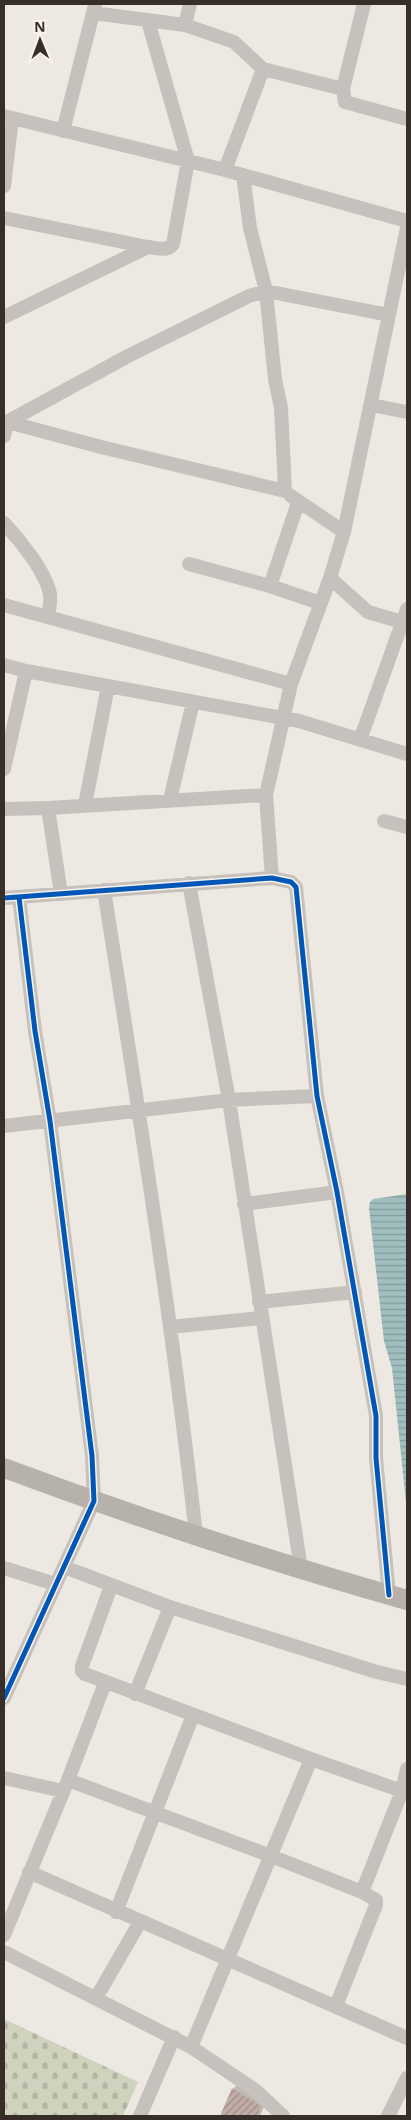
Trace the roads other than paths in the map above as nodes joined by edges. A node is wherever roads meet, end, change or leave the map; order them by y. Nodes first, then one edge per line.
1 (190, 4) edge
2 (364, 4) edge
3 (94, 8) edge
4 (148, 21) junction
5 (185, 25) junction
6 (263, 69) junction
7 (343, 89) junction
8 (8, 117) edge
9 (407, 119) edge
10 (63, 130) junction
11 (188, 161) junction
12 (225, 170) junction
13 (5, 172) edge
14 (243, 175) junction
15 (4, 186) edge
16 (4, 218) edge
17 (407, 221) edge
18 (407, 228) edge
19 (148, 248) junction
20 (266, 291) junction
21 (389, 315) junction
22 (4, 317) edge
23 (371, 405) junction
24 (407, 412) edge
25 (6, 421) edge
26 (4, 436) edge
27 (285, 491) junction
28 (298, 502) junction
29 (4, 523) edge
30 (344, 532) junction
31 (189, 564) dead end
32 (330, 578) junction
33 (270, 586) junction
34 (320, 603) junction
35 (4, 605) edge
36 (405, 616) edge
37 (48, 617) junction
38 (4, 665) edge
39 (26, 672) junction
40 (291, 684) junction
41 (108, 686) junction
42 (193, 702) junction
43 (283, 718) junction
44 (360, 740) junction
45 (5, 754) edge
46 (407, 754) edge
47 (4, 769) edge
48 (266, 795) junction
49 (170, 800) junction
50 (85, 805) junction
51 (48, 808) junction
52 (4, 809) edge
53 (384, 821) dead end
54 (407, 827) edge
55 (272, 878) junction
56 (189, 883) junction
57 (104, 890) junction
58 (61, 894) junction
59 (19, 897) junction
60 (4, 898) edge
61 (317, 1096) junction
62 (229, 1100) junction
63 (140, 1112) junction
64 (50, 1121) junction
65 (4, 1126) edge
66 (337, 1192) junction
67 (244, 1204) junction
68 (355, 1292) junction
69 (259, 1302) junction
70 (261, 1318) junction
71 (170, 1327) junction
72 (4, 1468) edge
73 (94, 1502) junction
74 (196, 1535) junction
75 (64, 1567) junction
76 (4, 1568) edge
77 (301, 1568) junction
78 (55, 1584) junction
79 (111, 1586) junction
80 (398, 1598) edge
81 (170, 1607) junction
82 (407, 1679) edge
83 (105, 1682) junction
84 (135, 1694) junction
85 (4, 1698) edge
86 (193, 1715) junction
87 (311, 1759) junction
88 (407, 1769) edge
89 (4, 1778) edge
90 (65, 1785) junction
91 (402, 1791) junction
92 (155, 1814) junction
93 (270, 1856) junction
94 (29, 1872) junction
95 (362, 1892) junction
96 (116, 1912) junction
97 (140, 1922) junction
98 (4, 1935) edge
99 (4, 1952) edge
100 (228, 1959) junction
101 (96, 1998) junction
102 (336, 2006) junction
103 (174, 2037) junction
104 (407, 2038) edge
105 (191, 2047) junction
106 (407, 2078) edge
107 (142, 2116) edge
108 (283, 2116) edge
109 (388, 2116) edge

1 - 5 street
2 - 7 street
3 - 4 street
3 - 10 street
4 - 5 street
4 - 11 street
5 - 6 street
6 - 7 street
6 - 12 street
7 - 9 street
8 - 10 street
8 - 13 street
10 - 11 street
11 - 12 street
11 - 19 street
12 - 14 street
13 - 15 street
14 - 17 street
14 - 20 street
16 - 19 street
18 - 21 street
19 - 22 street
20 - 21 street
20 - 25 street
20 - 27 street
21 - 23 street
23 - 24 street
23 - 30 street
25 - 26 street
25 - 27 street
27 - 28 street
28 - 30 street
28 - 33 street
29 - 37 street
30 - 32 street
31 - 33 street
32 - 34 street
32 - 36 street
33 - 34 street
34 - 40 street
35 - 37 street
36 - 44 street
37 - 40 street
38 - 39 street
39 - 41 street
39 - 45 street
40 - 43 street
41 - 42 street
41 - 50 street
42 - 43 street
42 - 49 street
43 - 44 street
43 - 48 street
44 - 46 street
45 - 47 street
48 - 49 street
48 - 55 street
49 - 50 street
50 - 51 street
51 - 52 street
51 - 58 street
53 - 54 street
55 - 56 street
55 - 61 street
56 - 57 street
56 - 62 street
57 - 58 street
57 - 63 street
58 - 59 street
59 - 60 street
59 - 64 street
61 - 62 street
61 - 66 street
62 - 63 street
62 - 67 street
63 - 64 street
63 - 71 street
64 - 65 street
64 - 73 street
66 - 67 street
66 - 68 street
67 - 69 street
68 - 69 street
68 - 80 street
69 - 70 street
70 - 71 street
70 - 77 street
71 - 74 street
72 - 73 street
73 - 74 street
73 - 75 street
74 - 77 street
75 - 78 street
75 - 79 street
76 - 78 street
77 - 80 street
78 - 85 street
79 - 81 street
79 - 83 street
81 - 82 street
81 - 84 street
83 - 84 street
83 - 90 street
84 - 86 street
86 - 87 street
86 - 92 street
87 - 91 street
87 - 93 street
88 - 91 street
89 - 90 street
90 - 92 street
90 - 94 street
91 - 95 street
92 - 93 street
92 - 96 street
93 - 95 street
93 - 100 street
94 - 96 street
94 - 98 street
95 - 102 street
96 - 97 street
97 - 100 street
97 - 101 street
99 - 101 street
100 - 102 street
100 - 105 street
101 - 103 street
102 - 104 street
103 - 105 street
103 - 107 street
105 - 108 street
106 - 109 street

